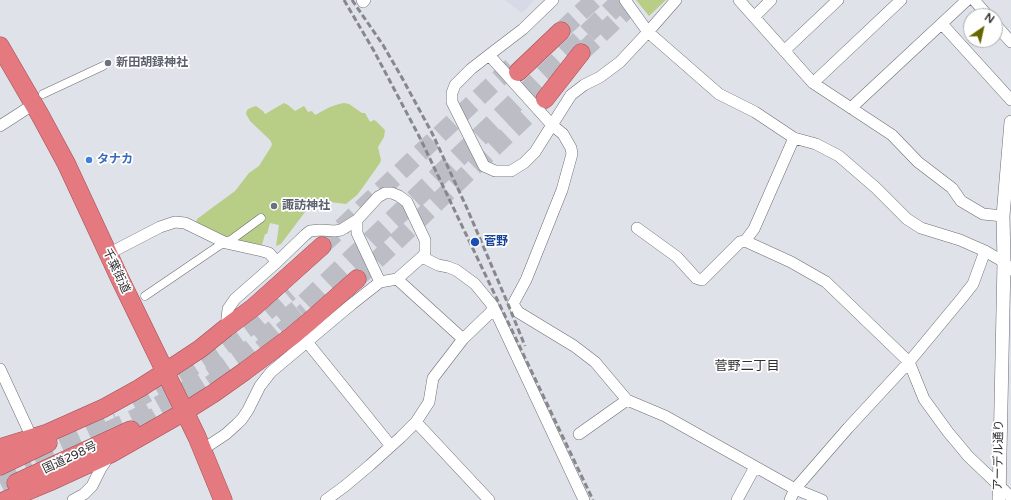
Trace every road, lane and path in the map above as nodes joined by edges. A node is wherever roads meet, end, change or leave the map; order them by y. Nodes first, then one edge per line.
1 (553, 0) edge
2 (625, 0) edge
3 (676, 0) edge
4 (739, 0) edge
5 (771, 0) edge
6 (838, 0) edge
7 (901, 0) edge
8 (967, 0) edge
9 (974, 0) edge
10 (981, 8) edge
11 (754, 17) junction
12 (942, 24) junction
13 (562, 31) tunnel mouth
14 (648, 32) junction
15 (1003, 33) edge
16 (1011, 42) edge
17 (0, 46) edge
18 (784, 51) junction
19 (581, 52) tunnel mouth
20 (489, 55) junction
21 (103, 66) dead end
22 (516, 69) tunnel mouth
23 (813, 83) junction
24 (542, 96) tunnel mouth
25 (38, 99) junction
26 (1011, 100) edge
27 (851, 108) junction
28 (1011, 122) edge
29 (552, 125) junction
30 (0, 126) edge
31 (794, 138) junction
32 (261, 218) dead end
33 (1007, 218) edge
34 (357, 220) junction
35 (637, 228) dead end
36 (745, 241) junction
37 (226, 243) junction
38 (986, 251) junction
39 (108, 254) junction
40 (422, 257) junction
41 (278, 262) junction
42 (1008, 266) edge
43 (397, 279) junction
44 (380, 282) junction
45 (290, 292) tunnel mouth
46 (145, 296) dead end
47 (513, 304) junction
48 (493, 306) junction
49 (306, 311) tunnel mouth
50 (226, 328) junction
51 (463, 339) junction
52 (307, 342) junction
53 (256, 362) junction
54 (908, 362) junction
55 (0, 369) edge
56 (165, 372) junction
57 (271, 372) junction
58 (627, 400) junction
59 (126, 405) tunnel mouth
60 (184, 412) junction
61 (416, 422) junction
62 (140, 426) tunnel mouth
63 (579, 434) dead end
64 (32, 438) junction
65 (391, 446) junction
66 (0, 448) edge
67 (202, 450) junction
68 (112, 453) junction
69 (0, 466) edge
70 (755, 467) junction
71 (998, 485) junction
72 (795, 489) junction
73 (0, 491) edge
74 (1011, 497) edge
75 (6, 500) edge
76 (73, 500) edge
77 (223, 500) edge
78 (326, 500) edge
79 (489, 500) edge
80 (584, 500) edge
81 (737, 500) edge
82 (790, 500) edge
83 (822, 500) edge
84 (999, 500) edge

1 - 20 street
2 - 14 street
3 - 14 street
4 - 11 street
5 - 11 street
6 - 18 street
7 - 23 street
8 - 12 street
9 - 10 street
11 - 18 street
12 - 26 street
12 - 27 street
13 - 22 highway
14 - 29 street
14 - 31 street
15 - 16 street
17 - 25 highway, 千葉街道
18 - 23 street
19 - 24 highway
20 - 29 street
20 - 29 street
21 - 25 street
23 - 27 street
25 - 30 street
25 - 39 highway, 千葉街道
27 - 33 street
28 - 33 street, アーデル通り
29 - 47 street
31 - 36 street
31 - 38 street
32 - 37 street
33 - 42 street, アーデル通り
34 - 40 street
34 - 41 street
34 - 44 street
35 - 36 street
36 - 54 street
37 - 39 street
37 - 41 street
37 - 46 street
38 - 42 street
38 - 54 street
39 - 56 highway, 千葉街道
40 - 43 street
40 - 48 street
41 - 50 street
42 - 71 street, アーデル通り
43 - 44 street
43 - 51 street
44 - 52 street
45 - 50 highway
47 - 48 street
47 - 58 street
48 - 51 street
48 - 80 street
49 - 53 highway
50 - 56 highway
51 - 61 street
52 - 57 street
52 - 65 street
53 - 57 street
53 - 60 highway
54 - 71 street
54 - 72 street
55 - 64 street
56 - 60 highway, 千葉街道
56 - 64 highway
57 - 67 street
58 - 63 street
58 - 70 street
59 - 69 highway, 国道298号
60 - 67 highway, 千葉街道
60 - 68 highway
61 - 65 street
61 - 79 street
62 - 73 highway, 国道298号
64 - 66 highway
65 - 78 street
67 - 77 highway, 千葉街道
68 - 75 highway
68 - 76 street
70 - 72 street
70 - 81 street
71 - 74 street
71 - 84 street, アーデル通り
72 - 82 street
72 - 83 street

